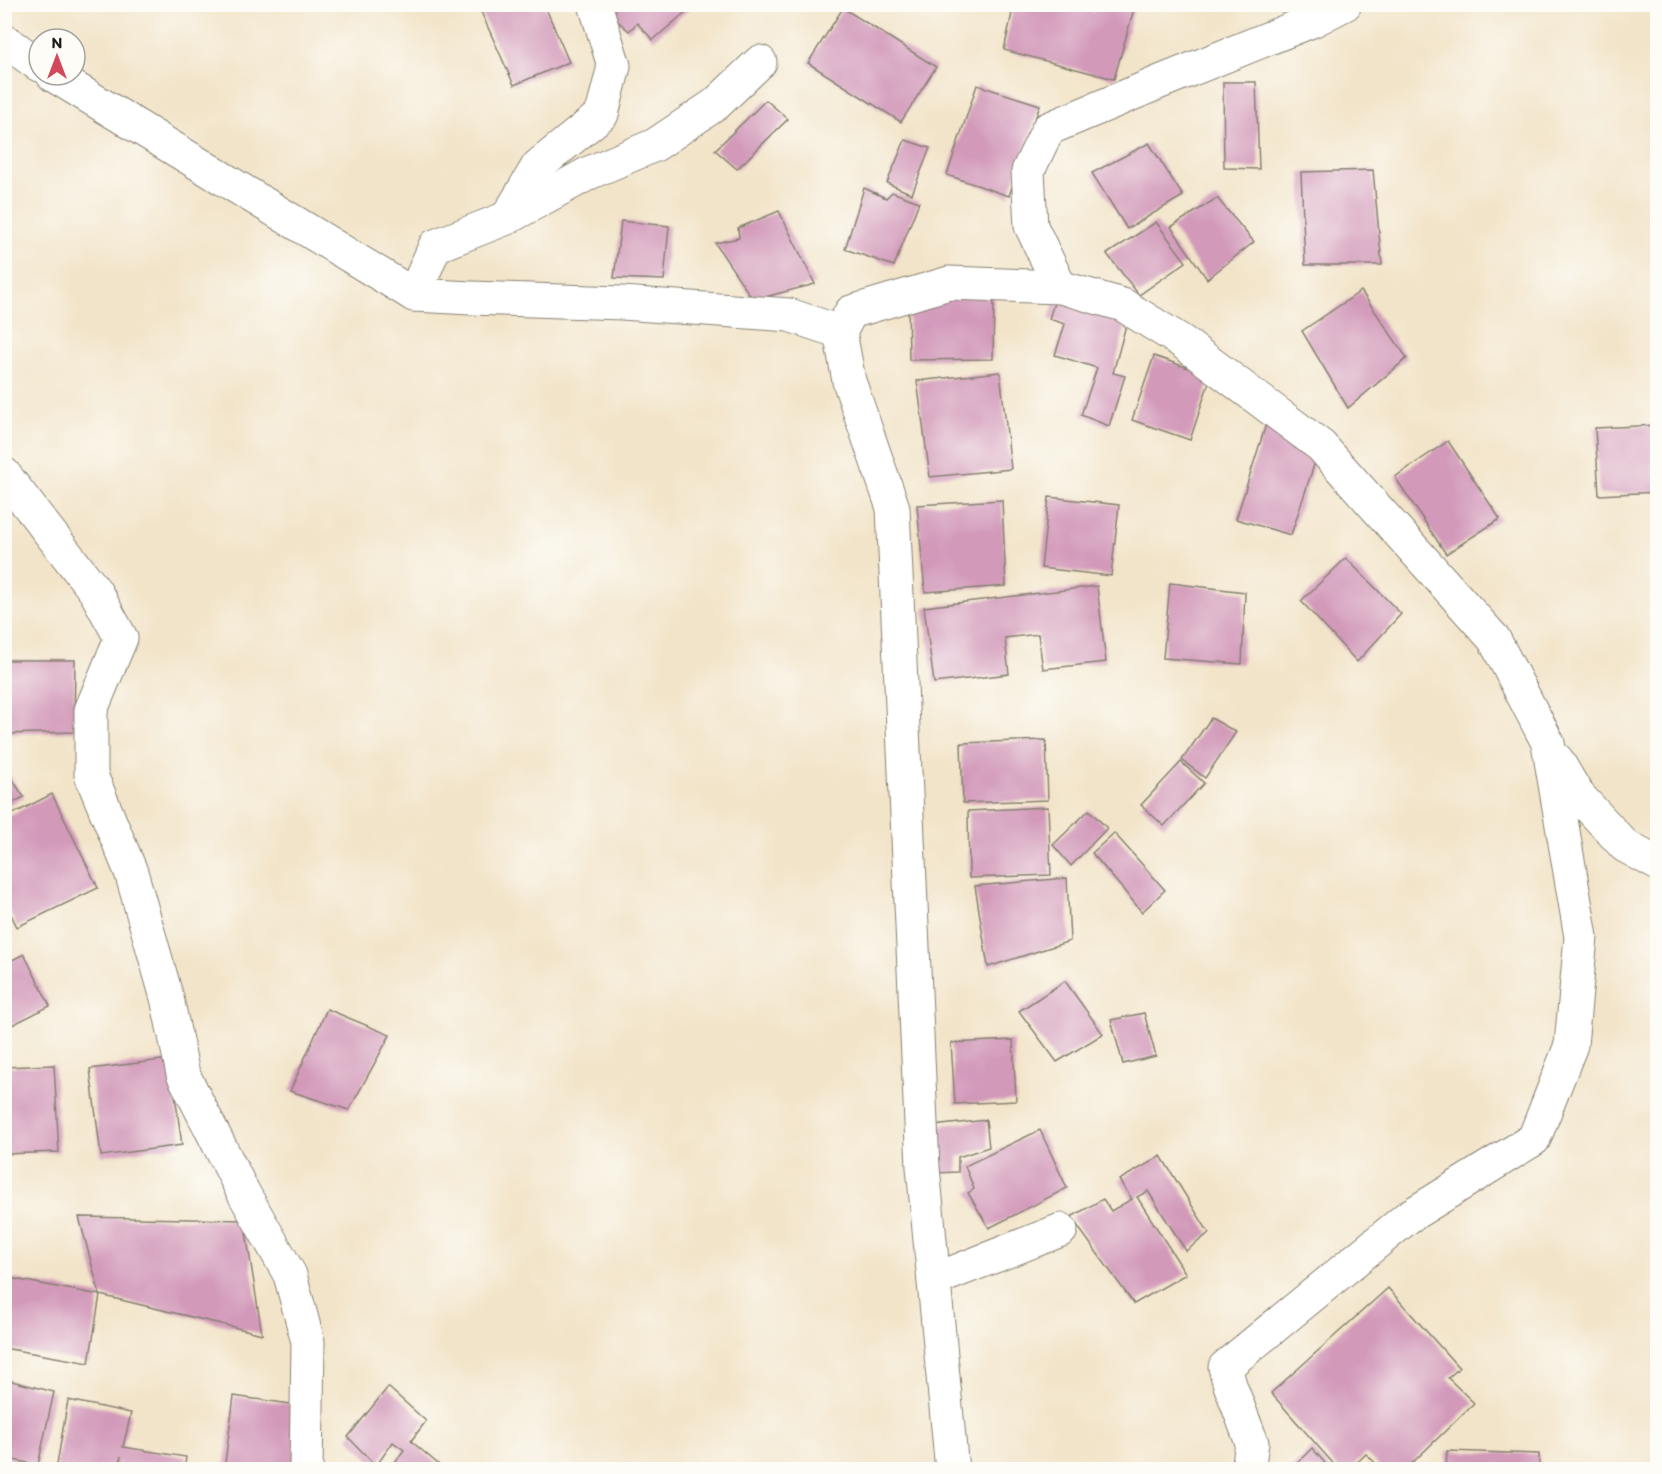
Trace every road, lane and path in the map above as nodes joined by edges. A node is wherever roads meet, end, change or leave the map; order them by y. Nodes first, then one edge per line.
1 (595, 4) edge
2 (1345, 4) edge
3 (4, 40) edge
4 (27, 56) edge
5 (760, 62) dead end
6 (73, 87) edge
7 (507, 218) junction
8 (1060, 287) junction
9 (414, 295) junction
10 (840, 332) junction
11 (4, 474) edge
12 (1548, 743) junction
13 (1658, 864) edge
14 (1061, 1230) dead end
15 (934, 1280) junction
16 (306, 1470) edge
17 (952, 1470) edge
18 (1248, 1470) edge

1 - 7 street
2 - 8 street
3 - 4 street
5 - 7 street
6 - 9 street
7 - 9 street
8 - 10 street
8 - 12 street
9 - 10 street
10 - 15 street
11 - 16 street
12 - 13 street
12 - 18 street
14 - 15 street
15 - 17 street

